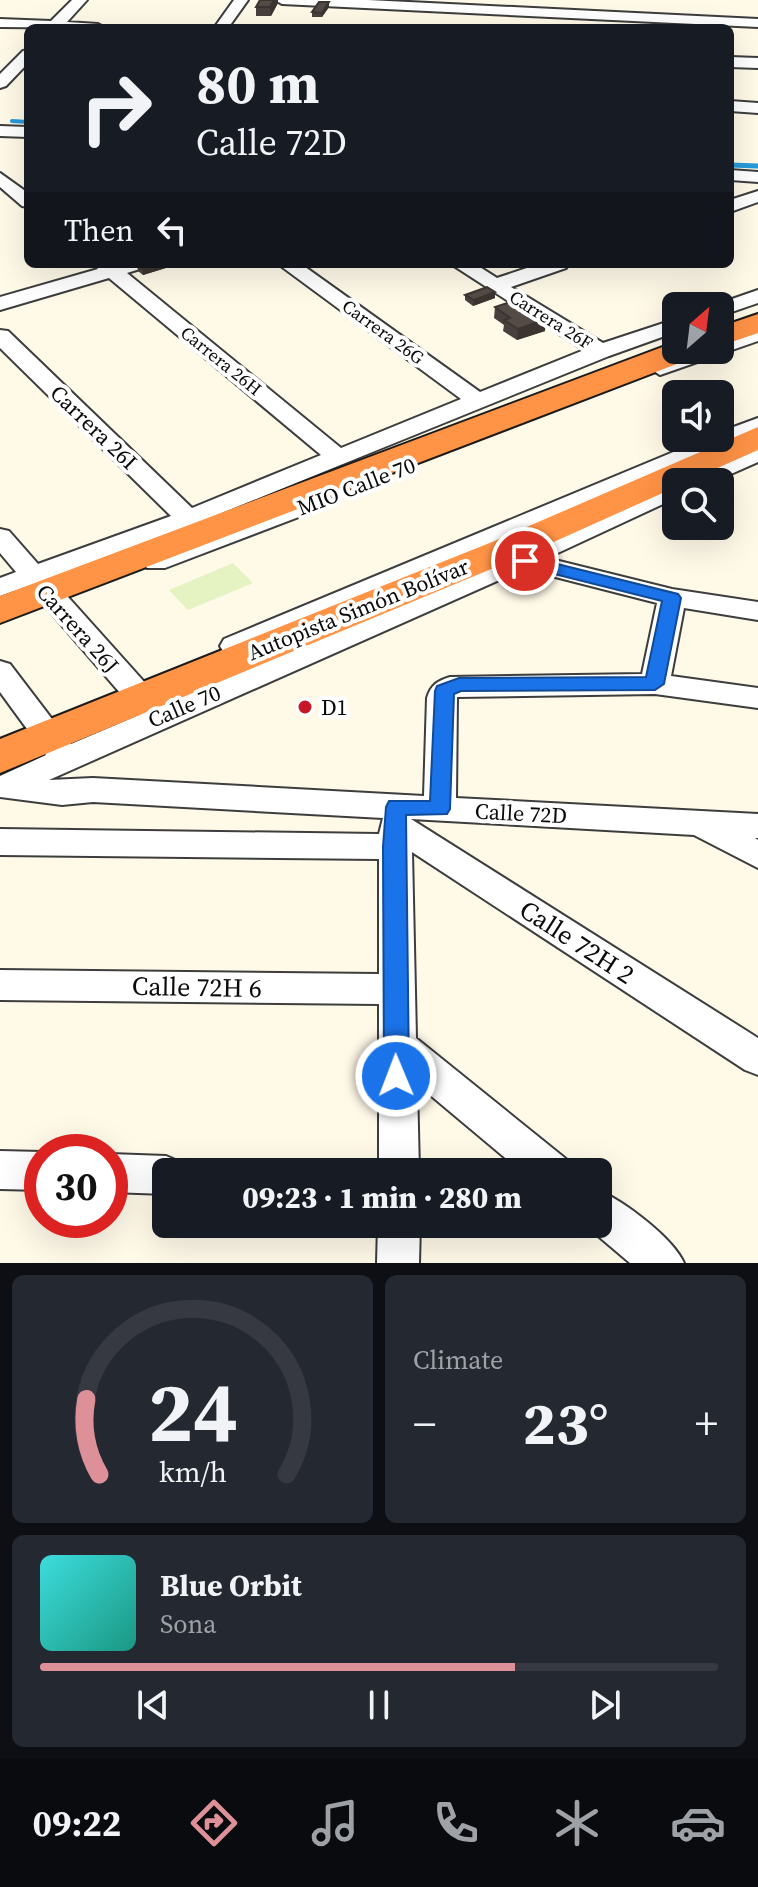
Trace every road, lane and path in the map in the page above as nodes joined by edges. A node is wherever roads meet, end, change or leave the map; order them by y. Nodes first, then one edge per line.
1 (80, 0) edge
2 (241, 0) edge
3 (282, 0) edge
4 (704, 0) edge
5 (397, 7) edge
6 (546, 14) edge
7 (0, 23) edge
8 (758, 23) edge
9 (57, 24) edge
10 (224, 24) edge
11 (706, 24) edge
12 (24, 25) edge
13 (734, 62) edge
14 (758, 63) edge
15 (15, 66) edge
16 (0, 83) edge
17 (734, 106) edge
18 (758, 108) edge
19 (0, 117) edge
20 (24, 118) edge
21 (734, 159) edge
22 (758, 161) edge
23 (734, 175) edge
24 (0, 178) edge
25 (758, 178) edge
26 (24, 199) edge
27 (756, 199) edge
28 (734, 205) edge
29 (108, 268) edge
30 (294, 268) edge
31 (468, 268) edge
32 (547, 268) edge
33 (496, 285) junction
34 (758, 296) edge
35 (0, 304) edge
36 (734, 305) edge
37 (758, 323) edge
38 (662, 330) edge
39 (734, 332) edge
40 (758, 334) edge
41 (0, 336) edge
42 (734, 342) edge
43 (601, 351) junction
44 (662, 358) edge
45 (673, 364) edge
46 (477, 400) junction
47 (758, 425) edge
48 (758, 437) edge
49 (758, 453) edge
50 (351, 464) junction
51 (706, 468) edge
52 (719, 468) edge
53 (290, 477) joint
54 (662, 490) edge
55 (662, 492) edge
56 (240, 497) joint
57 (194, 526) junction
58 (0, 537) edge
59 (525, 561) junction
60 (0, 587) edge
61 (43, 589) junction
62 (672, 598) junction
63 (0, 610) edge
64 (758, 611) edge
65 (0, 621) edge
66 (0, 671) edge
67 (655, 684) junction
68 (758, 698) edge
69 (143, 701) junction
70 (52, 740) junction
71 (0, 742) edge
72 (2, 778) edge
73 (93, 790) junction
74 (440, 809) junction
75 (698, 823) junction
76 (395, 826) junction
77 (758, 826) edge
78 (0, 842) edge
79 (758, 855) edge
80 (0, 985) edge
81 (395, 989) junction
82 (396, 1044) junction
83 (758, 1058) edge
84 (399, 1158) edge
85 (535, 1158) edge
86 (0, 1170) edge
87 (24, 1171) edge
88 (128, 1174) edge
89 (152, 1174) edge
90 (612, 1221) edge
91 (399, 1238) edge
92 (398, 1263) edge
93 (663, 1263) edge

1 - 9 street
2 - 10 street
3 - 5 street
4 - 11 street
5 - 6 street
6 - 11 street
7 - 12 street
8 - 11 street
13 - 14 street
15 - 16 street
17 - 18 street
19 - 20 street
21 - 22 street
23 - 25 street
24 - 26 street
27 - 28 street
29 - 35 street
29 - 50 street, Carrera 26H
30 - 46 street, Carrera 26G
31 - 33 street, Carrera 26F
32 - 33 street
33 - 43 street, Carrera 26F
34 - 36 street
37 - 39 highway
38 - 43 street
40 - 42 street
41 - 57 street, Carrera 26I
43 - 46 street
44 - 50 highway
45 - 61 street, MIO Calle 70
46 - 50 street
47 - 69 street
48 - 51 highway, Autopista Simón Bolívar
49 - 52 street, Calle 70
50 - 53 highway
50 - 57 highway
53 - 56 street
54 - 69 highway, Autopista Simón Bolívar
55 - 59 street, Calle 70
56 - 57 highway
57 - 61 highway
58 - 61 street, Carrera 26J
59 - 62 street
59 - 69 street, Calle 70
60 - 61 street
61 - 63 highway
61 - 65 street, MIO Calle 70
61 - 69 street, Carrera 26J
62 - 64 street
62 - 67 street
66 - 70 street
67 - 68 street
67 - 74 street
69 - 70 highway, Autopista Simón Bolívar
70 - 71 street
70 - 72 highway, Autopista Simón Bolívar
70 - 73 street
72 - 73 street, Calle 72D
73 - 76 street, Calle 72D
74 - 75 street, Calle 72D
74 - 76 street, Calle 72D
75 - 77 street, Calle 72D
75 - 79 street
76 - 78 street
76 - 81 street
76 - 83 street, Calle 72H 2
80 - 81 street, Calle 72H 6
81 - 82 street
82 - 84 street
82 - 85 street
86 - 87 street
88 - 89 street
90 - 93 street
91 - 92 street

